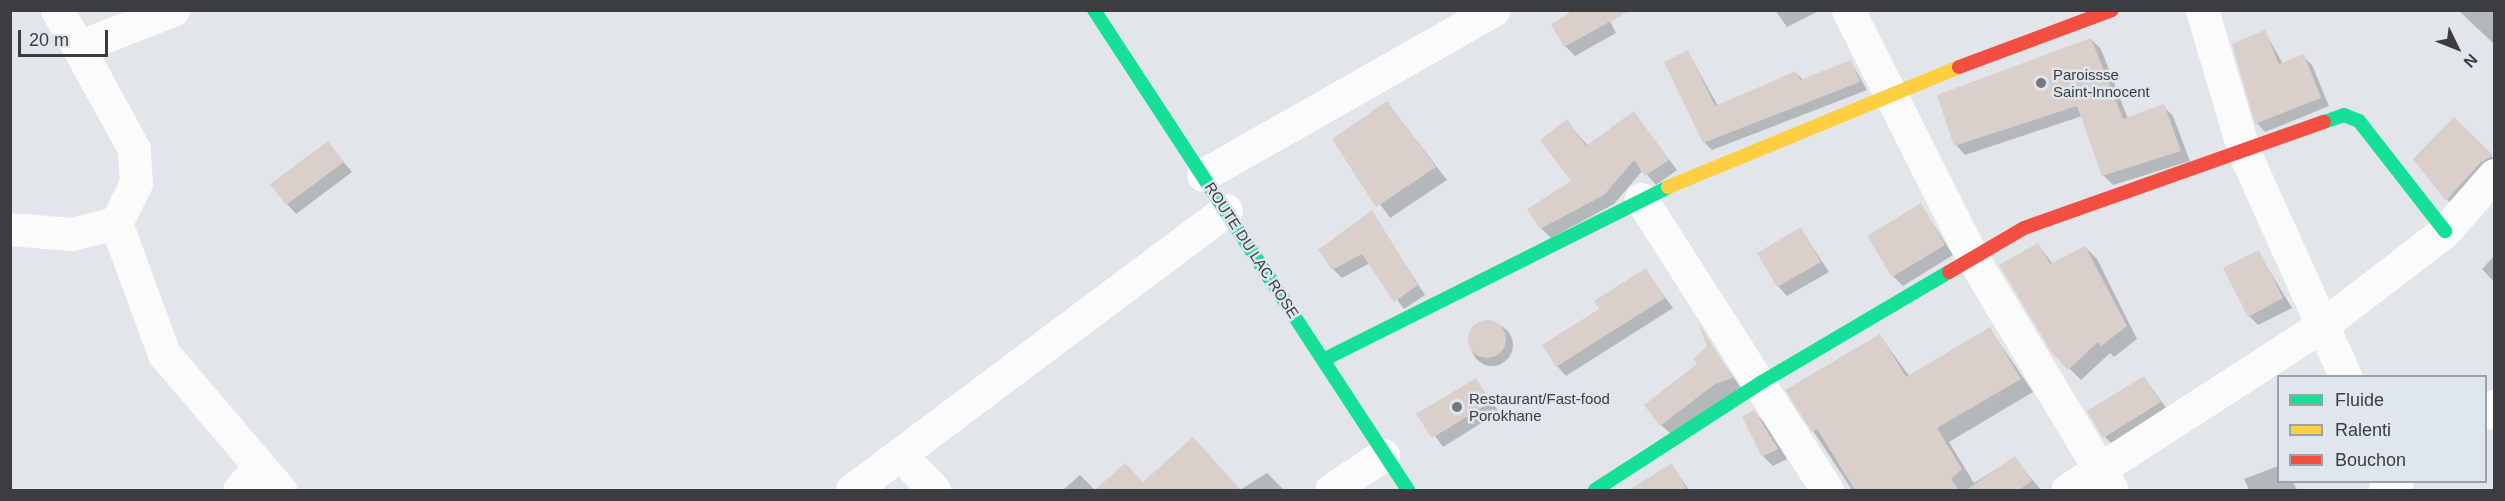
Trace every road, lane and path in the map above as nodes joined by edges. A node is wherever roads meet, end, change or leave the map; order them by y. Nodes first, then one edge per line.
1 (57, 10) edge
2 (173, 10) edge
3 (1094, 10) edge
4 (1493, 10) edge
5 (1848, 10) edge
6 (2112, 10) edge
7 (2202, 10) edge
8 (78, 47) junction
9 (1888, 93) junction
10 (2244, 152) junction
11 (1203, 175) junction
12 (2494, 175) edge
13 (1641, 199) junction
14 (1226, 210) junction
15 (116, 223) junction
16 (10, 229) edge
17 (2445, 231) junction
18 (1972, 257) junction
19 (2320, 327) junction
20 (1323, 360) junction
21 (2344, 375) edge
22 (1762, 382) junction
23 (900, 454) junction
24 (1383, 455) junction
25 (248, 479) edge
26 (2106, 481) edge
27 (280, 490) edge
28 (852, 490) edge
29 (934, 490) edge
30 (1331, 490) edge
31 (1408, 490) edge
32 (1594, 490) edge
33 (1827, 490) edge
34 (2067, 490) edge

1 - 8 street
2 - 8 street
3 - 11 street, ROUTE DU LAC ROSE
4 - 11 street
5 - 9 street
6 - 9 street
7 - 10 street
8 - 15 street
9 - 13 street
9 - 18 street
10 - 17 street
10 - 18 street
10 - 19 street
11 - 14 street, ROUTE DU LAC ROSE
12 - 17 street
13 - 20 street
13 - 22 street
14 - 20 street, ROUTE DU LAC ROSE
14 - 23 street
15 - 16 street
15 - 25 street
17 - 19 street
18 - 22 street
18 - 26 street
19 - 21 street
19 - 26 street
20 - 24 street, ROUTE DU LAC ROSE
22 - 32 street
22 - 33 street
23 - 28 street
23 - 29 street
24 - 30 street
24 - 31 street, ROUTE DU LAC ROSE
25 - 27 street
26 - 34 street

